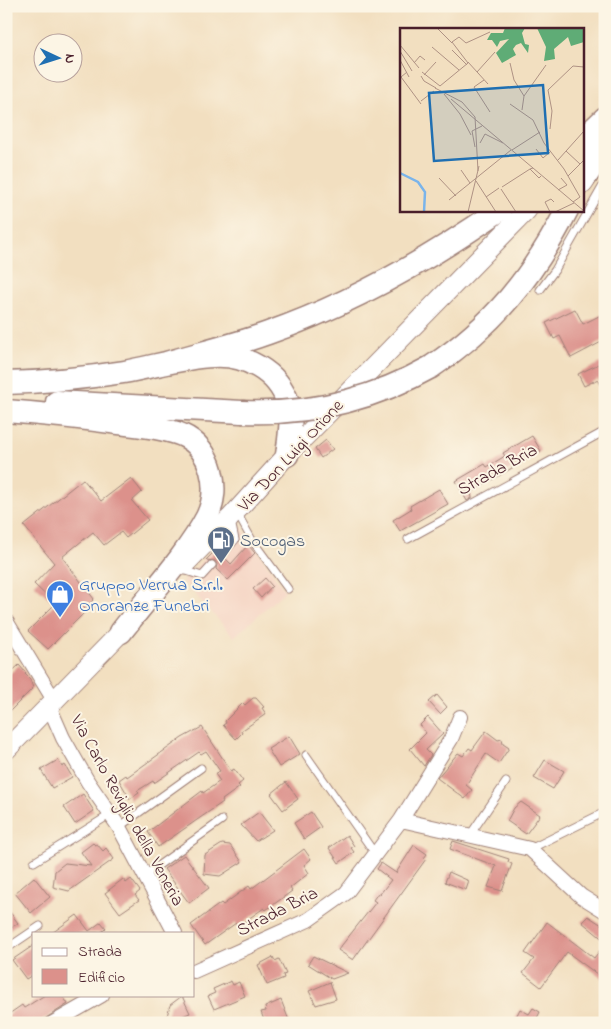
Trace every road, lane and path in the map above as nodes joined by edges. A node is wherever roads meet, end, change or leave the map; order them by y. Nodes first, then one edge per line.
1 (605, 118) edge
2 (605, 132) edge
3 (584, 138) edge
4 (584, 145) edge
5 (605, 148) edge
6 (584, 152) edge
7 (584, 179) edge
8 (605, 182) edge
9 (499, 211) edge
10 (526, 211) edge
11 (567, 211) edge
12 (540, 290) dead end
13 (166, 363) junction
14 (6, 383) edge
15 (6, 400) edge
16 (6, 411) edge
17 (605, 431) edge
18 (287, 456) junction
19 (233, 515) junction
20 (408, 539) dead end
21 (221, 555) dead end
22 (212, 565) dead end
23 (180, 569) junction
24 (288, 589) dead end
25 (6, 621) edge
26 (121, 632) junction
27 (51, 703) junction
28 (460, 716) dead end
29 (6, 750) edge
30 (306, 755) dead end
31 (201, 768) dead end
32 (506, 782) dead end
33 (605, 812) edge
34 (111, 814) junction
35 (222, 820) dead end
36 (401, 820) junction
37 (119, 827) junction
38 (470, 835) junction
39 (530, 849) junction
40 (376, 855) junction
41 (34, 862) dead end
42 (146, 875) junction
43 (605, 911) edge
44 (40, 926) dead end
45 (174, 932) edge
46 (6, 949) edge
47 (195, 970) edge
48 (100, 996) edge
49 (53, 1023) edge

1 - 3 highway
1 - 4 main road
2 - 6 main road
5 - 7 highway
8 - 12 lane
9 - 13 highway
10 - 18 main road, Via Don Luigi Orione
11 - 15 highway, bridge
13 - 14 highway
13 - 18 highway
16 - 26 highway
17 - 20 lane, Strada Bria
18 - 19 main road, Via Don Luigi Orione
19 - 21 lane
19 - 23 main road, Via Don Luigi Orione
19 - 24 lane
22 - 23 lane
23 - 26 main road, Via Don Luigi Orione
25 - 27 street
26 - 27 main road, Via Don Luigi Orione
27 - 29 main road, Via Don Luigi Orione
27 - 34 street, Via Carlo Reviglio della Veneria
28 - 36 street, Strada Bria
30 - 40 lane
31 - 37 lane
32 - 38 lane
33 - 39 lane
34 - 37 street, Via Carlo Reviglio della Veneria
34 - 41 lane
35 - 42 lane
36 - 38 street
36 - 40 street, Strada Bria
37 - 42 street, Via Carlo Reviglio della Veneria
38 - 39 street
39 - 43 street
40 - 47 street, Strada Bria
42 - 45 street, Via Carlo Reviglio della Veneria
44 - 46 lane
48 - 49 street

